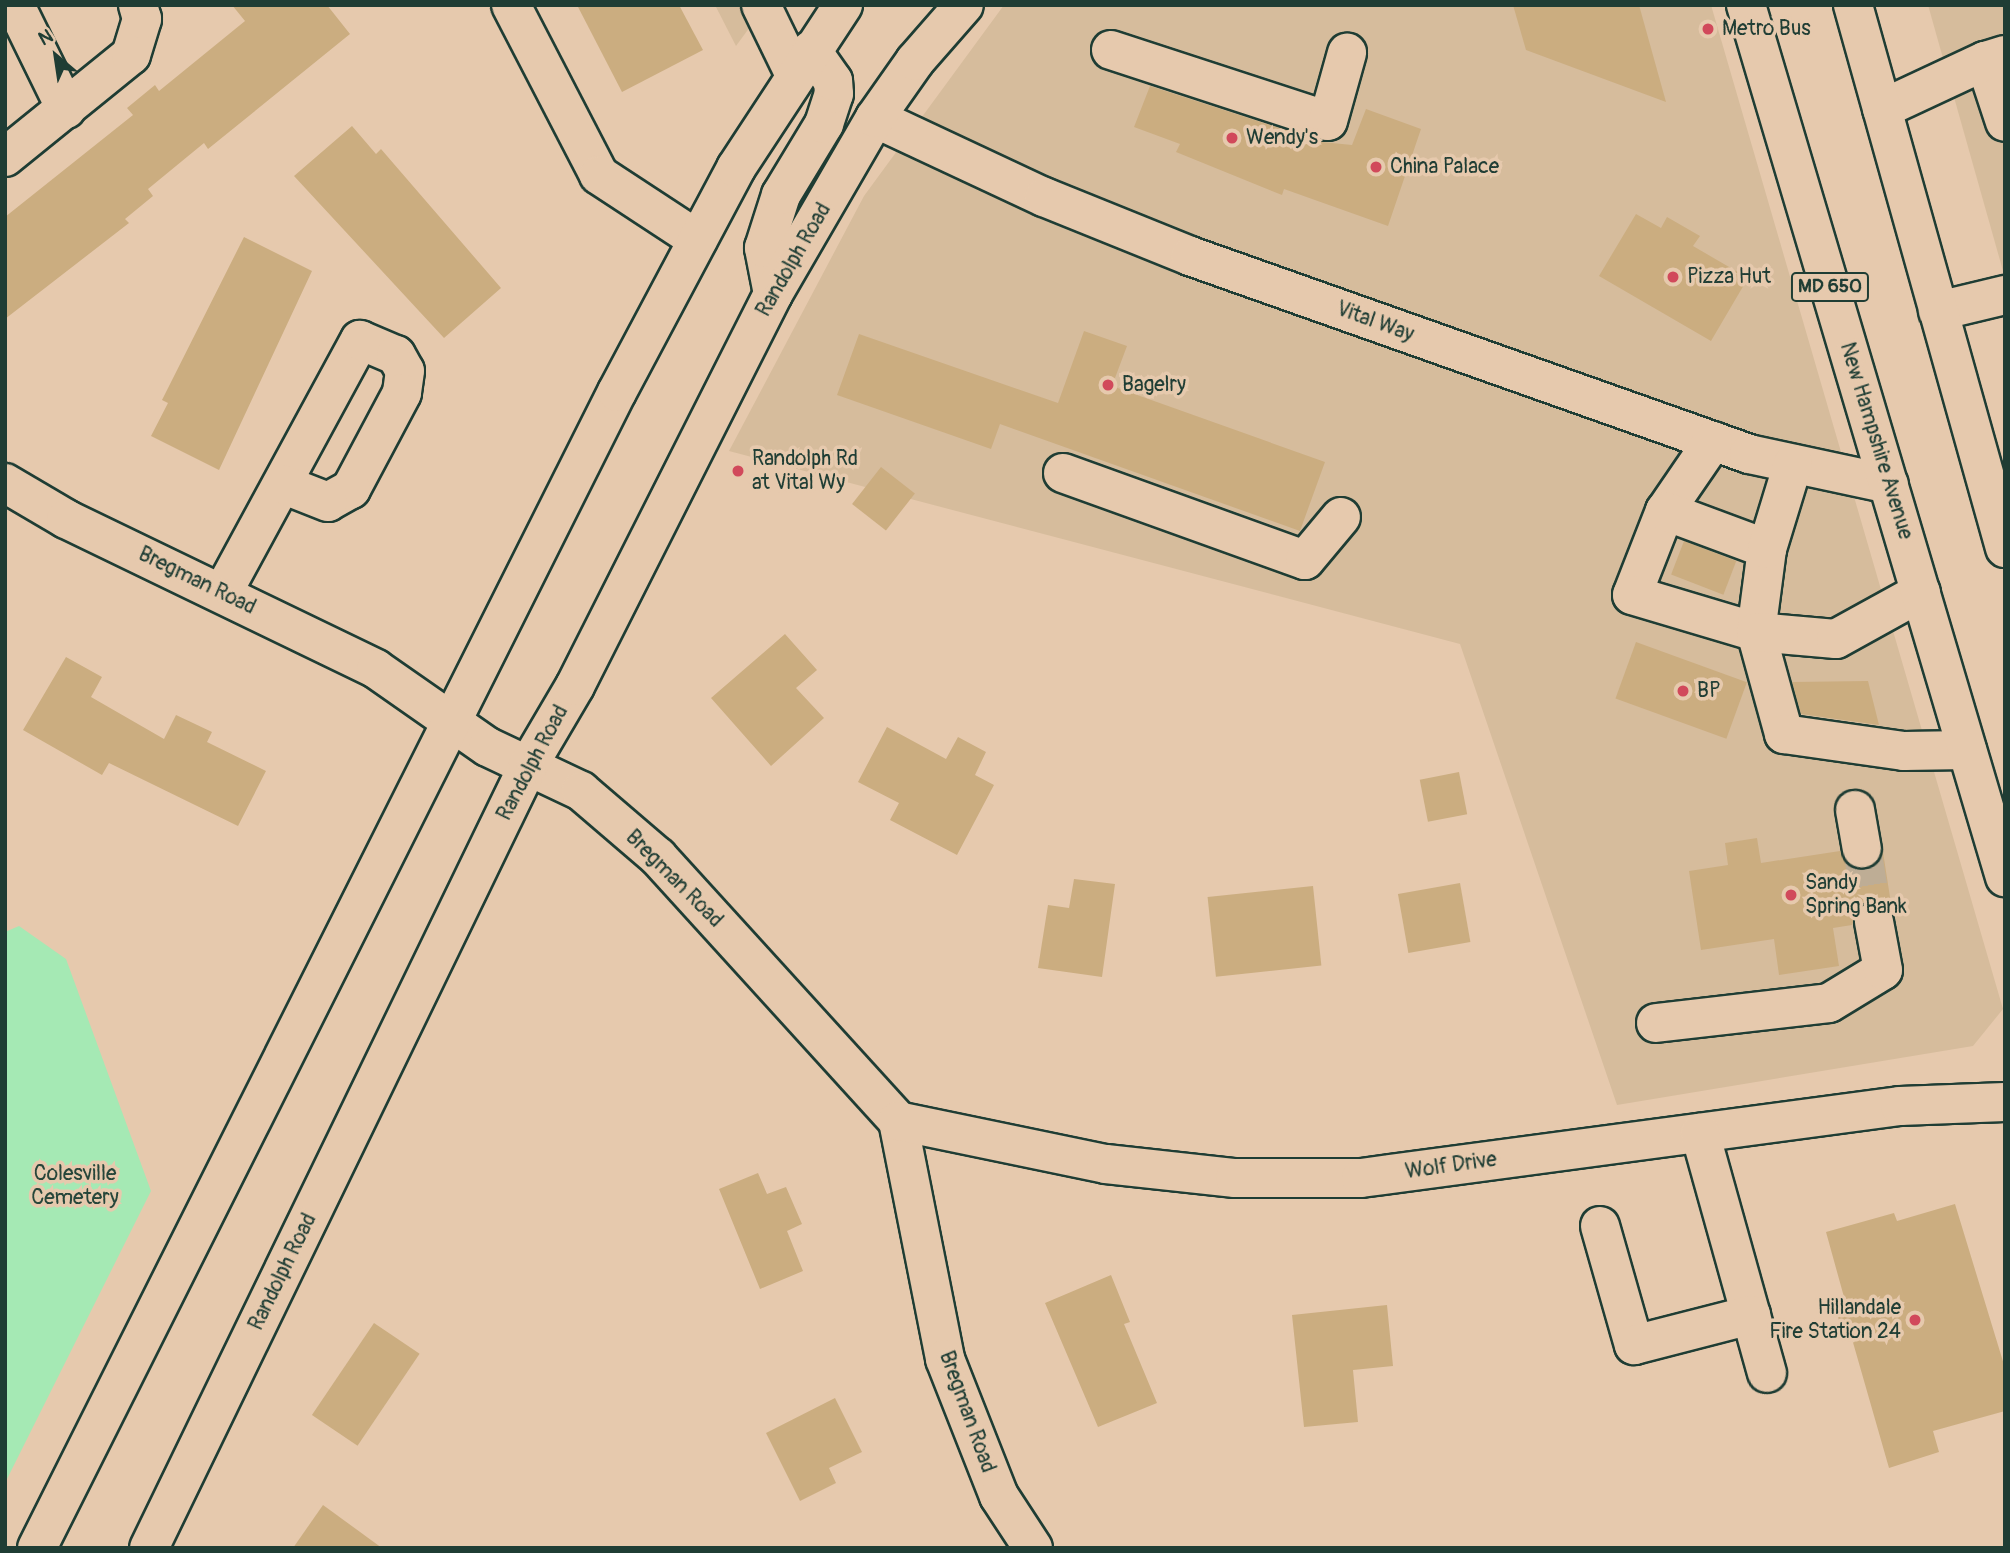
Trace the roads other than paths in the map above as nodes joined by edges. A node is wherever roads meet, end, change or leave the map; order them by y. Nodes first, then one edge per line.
1 (15, 5) edge
2 (138, 5) edge
3 (511, 5) edge
4 (761, 5) edge
5 (843, 5) edge
6 (964, 5) edge
7 (1746, 5) edge
8 (1853, 5) edge
9 (1111, 50) dead end
10 (1347, 53) dead end
11 (1995, 58) edge
12 (802, 61) junction
13 (66, 108) junction
14 (1882, 109) junction
15 (875, 118) junction
16 (2005, 122) edge
17 (5, 157) edge
18 (698, 240) junction
19 (773, 294) junction
20 (2005, 295) edge
21 (1938, 311) junction
22 (1713, 441) junction
23 (1793, 464) junction
24 (1063, 473) dead end
25 (5, 483) edge
26 (282, 484) dead end
27 (1889, 484) junction
28 (1665, 511) junction
29 (1341, 517) dead end
30 (2005, 548) edge
31 (1767, 549) junction
32 (223, 592) junction
33 (1921, 592) junction
34 (1756, 632) junction
35 (452, 722) junction
36 (1967, 750) junction
37 (528, 766) junction
38 (1855, 810) dead end
39 (1862, 848) tunnel mouth
40 (2005, 877) edge
41 (1874, 922) tunnel mouth
42 (1656, 1023) dead end
43 (2005, 1102) edge
44 (898, 1121) junction
45 (1700, 1133) junction
46 (1600, 1226) dead end
47 (1751, 1315) junction
48 (1767, 1373) dead end
49 (37, 1548) edge
50 (149, 1548) edge
51 (1033, 1548) edge

1 - 13 main road
2 - 13 main road
3 - 18 main road
4 - 12 main road
5 - 12 main road
6 - 15 main road, Randolph Road
7 - 27 main road, New Hampshire Avenue / MD 650
8 - 14 main road
9 - 10 main road
11 - 14 main road
11 - 16 main road
12 - 18 main road
12 - 19 main road
13 - 17 main road
14 - 21 main road
15 - 19 main road, Randolph Road
15 - 22 main road, Vital Way
18 - 35 main road
19 - 37 main road, Randolph Road
20 - 21 main road
21 - 30 main road
22 - 23 main road, Vital Way
22 - 28 main road
23 - 27 main road, Vital Way
23 - 31 main road
24 - 29 main road
25 - 32 main road, Bregman Road
26 - 32 main road
27 - 33 main road, New Hampshire Avenue / MD 650
28 - 31 main road
28 - 34 main road
31 - 34 main road
32 - 35 main road, Bregman Road
33 - 34 main road
33 - 36 main road, New Hampshire Avenue / MD 650
34 - 36 main road
35 - 37 main road, Bregman Road
35 - 49 main road
36 - 40 main road, New Hampshire Avenue / MD 650
37 - 44 main road, Bregman Road
37 - 50 main road, Randolph Road
38 - 39 main road
41 - 42 main road
43 - 45 main road, Wolf Drive
44 - 45 main road, Wolf Drive
44 - 51 main road, Bregman Road
45 - 47 main road
46 - 47 main road
47 - 48 main road

